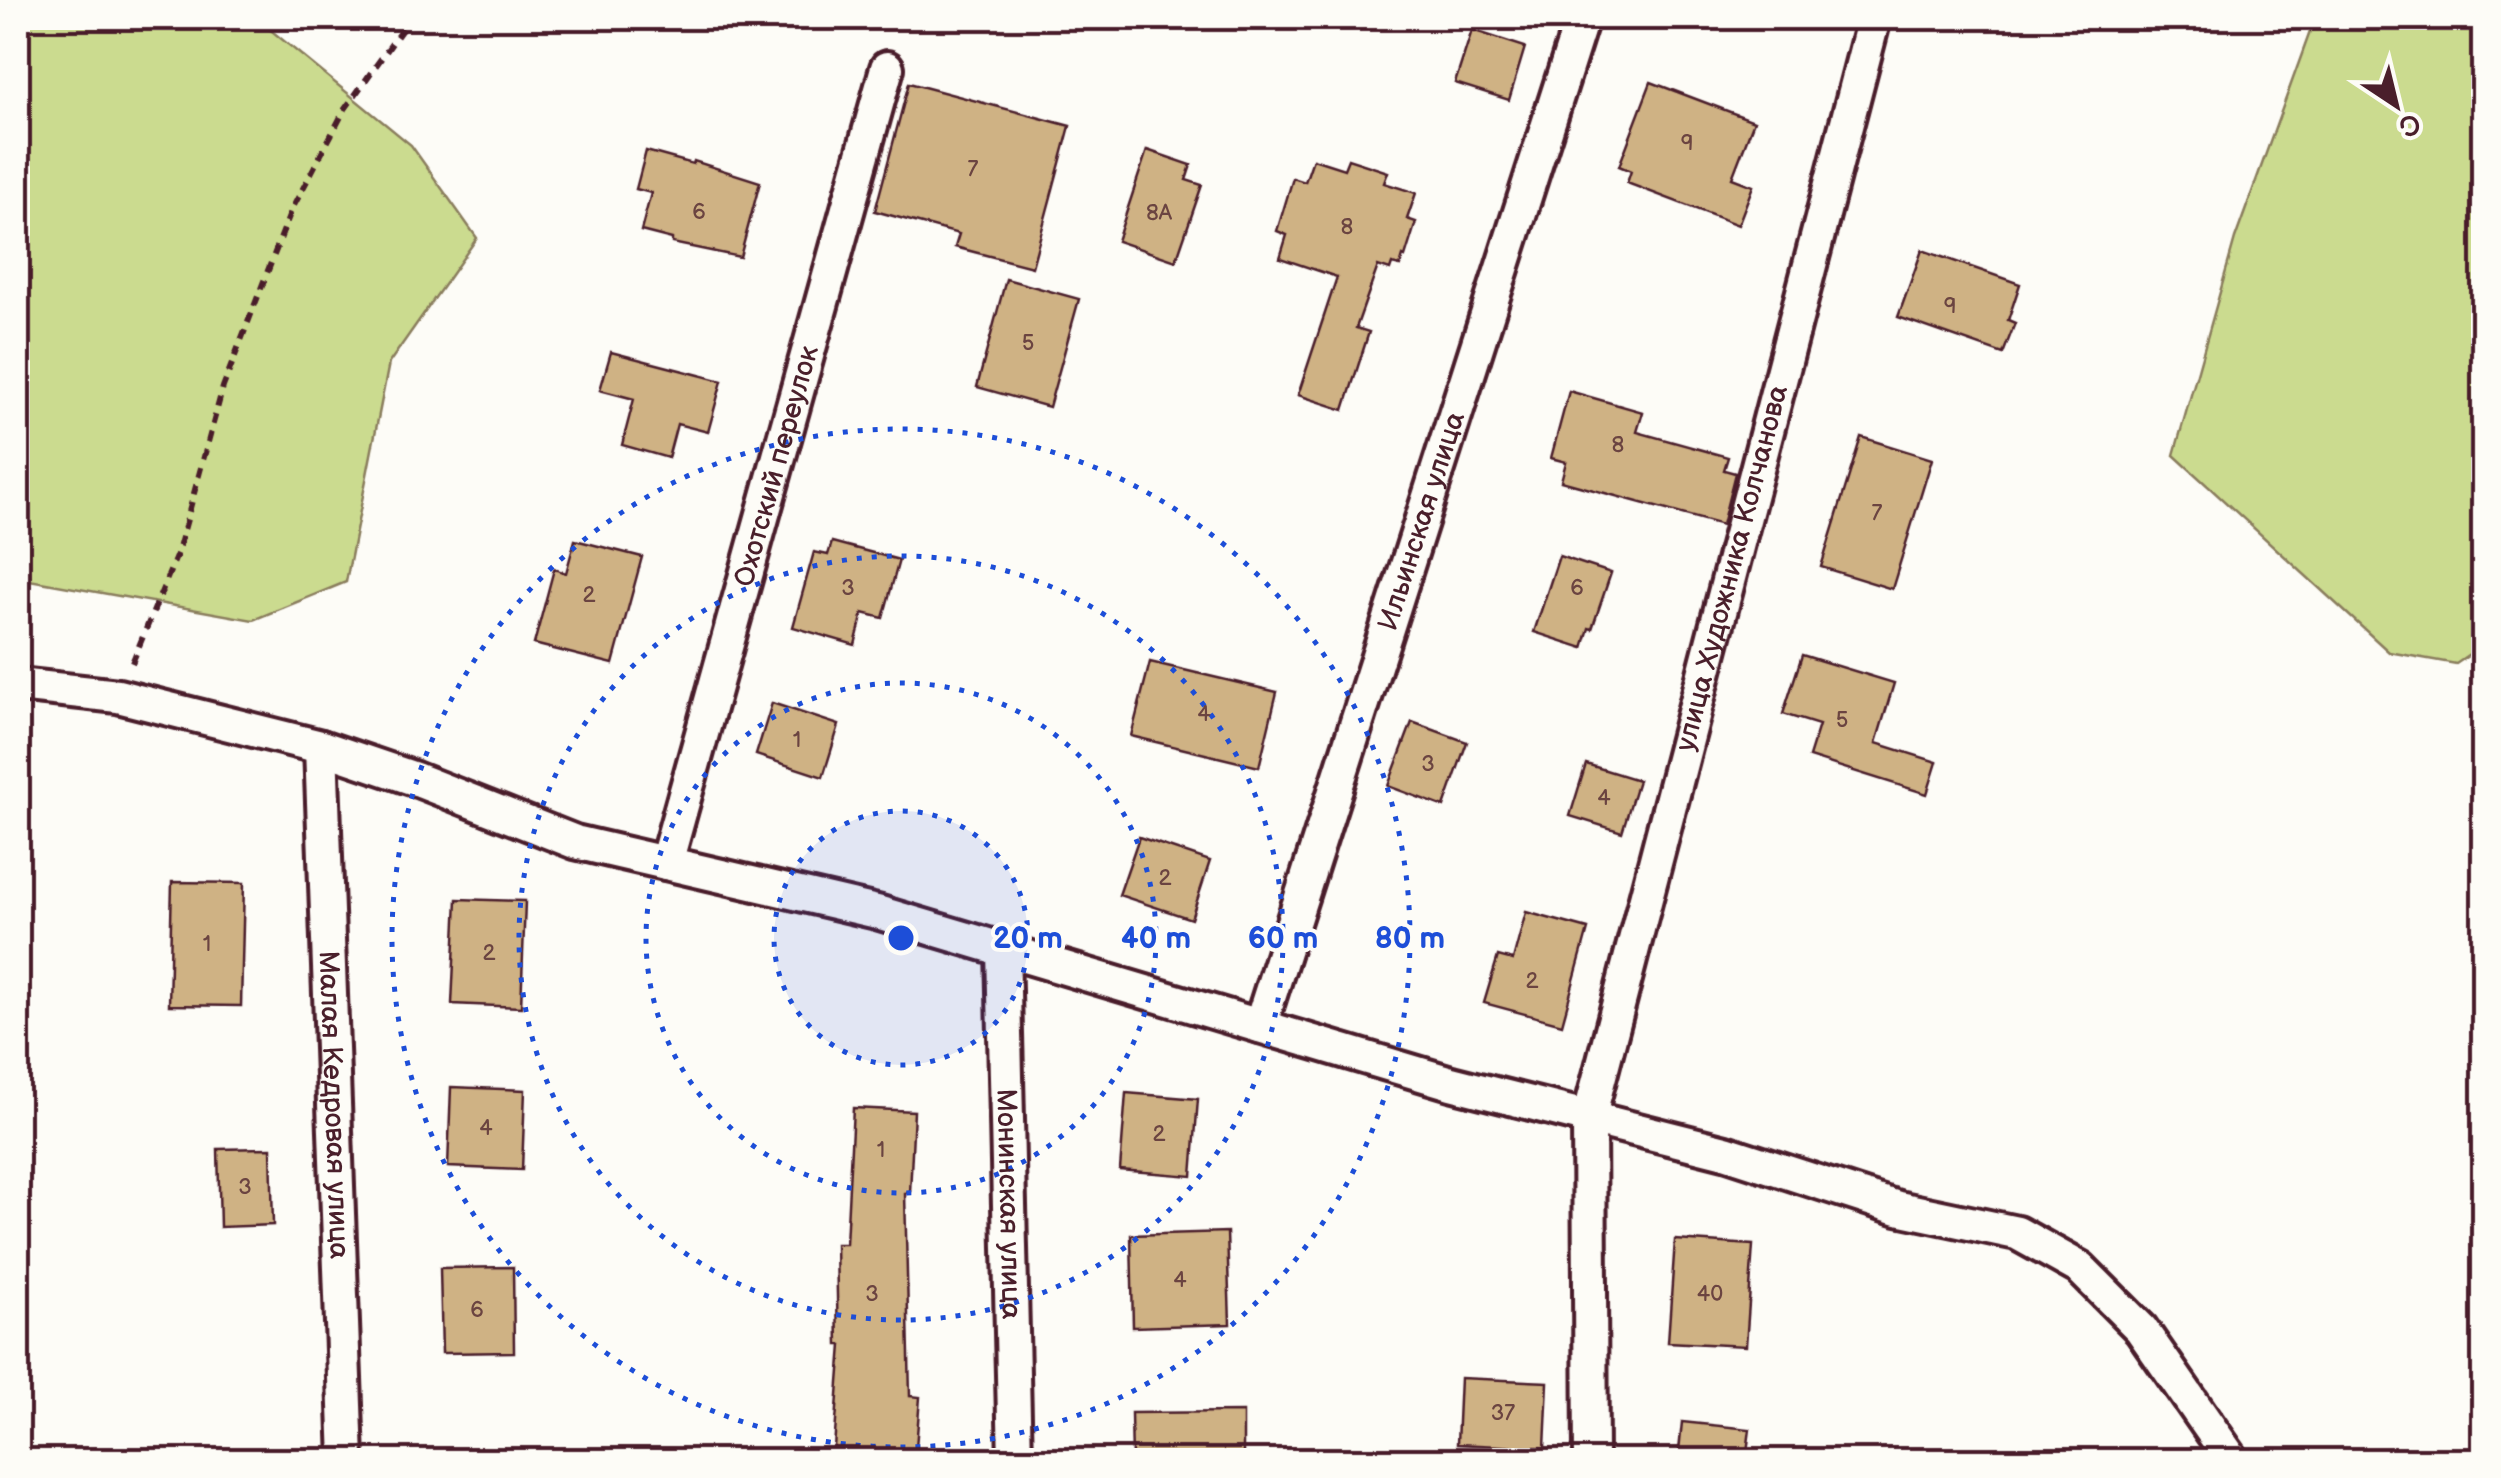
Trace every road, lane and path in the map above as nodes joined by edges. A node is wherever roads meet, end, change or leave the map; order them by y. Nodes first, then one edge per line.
1 (410, 18) edge
2 (1582, 18) edge
3 (1874, 18) edge
4 (887, 68) dead end
5 (18, 684) edge
6 (118, 696) junction
7 (321, 747) junction
8 (666, 863) junction
9 (1004, 950) junction
10 (1260, 1026) junction
11 (1589, 1118) junction
12 (347, 1460) edge
13 (1015, 1460) edge
14 (1592, 1460) edge
15 (2232, 1460) edge

1 - 6 path
2 - 10 street, Ильинская улица
3 - 11 street, улица Художника Колчанова
4 - 8 street, Охотский переулок
5 - 6 street
6 - 7 street
7 - 8 street
7 - 12 street, Малая Кедровая улица
8 - 9 street
9 - 10 street
9 - 13 street, Монинская улица
10 - 11 street
11 - 14 street, улица Художника Колчанова
11 - 15 street

